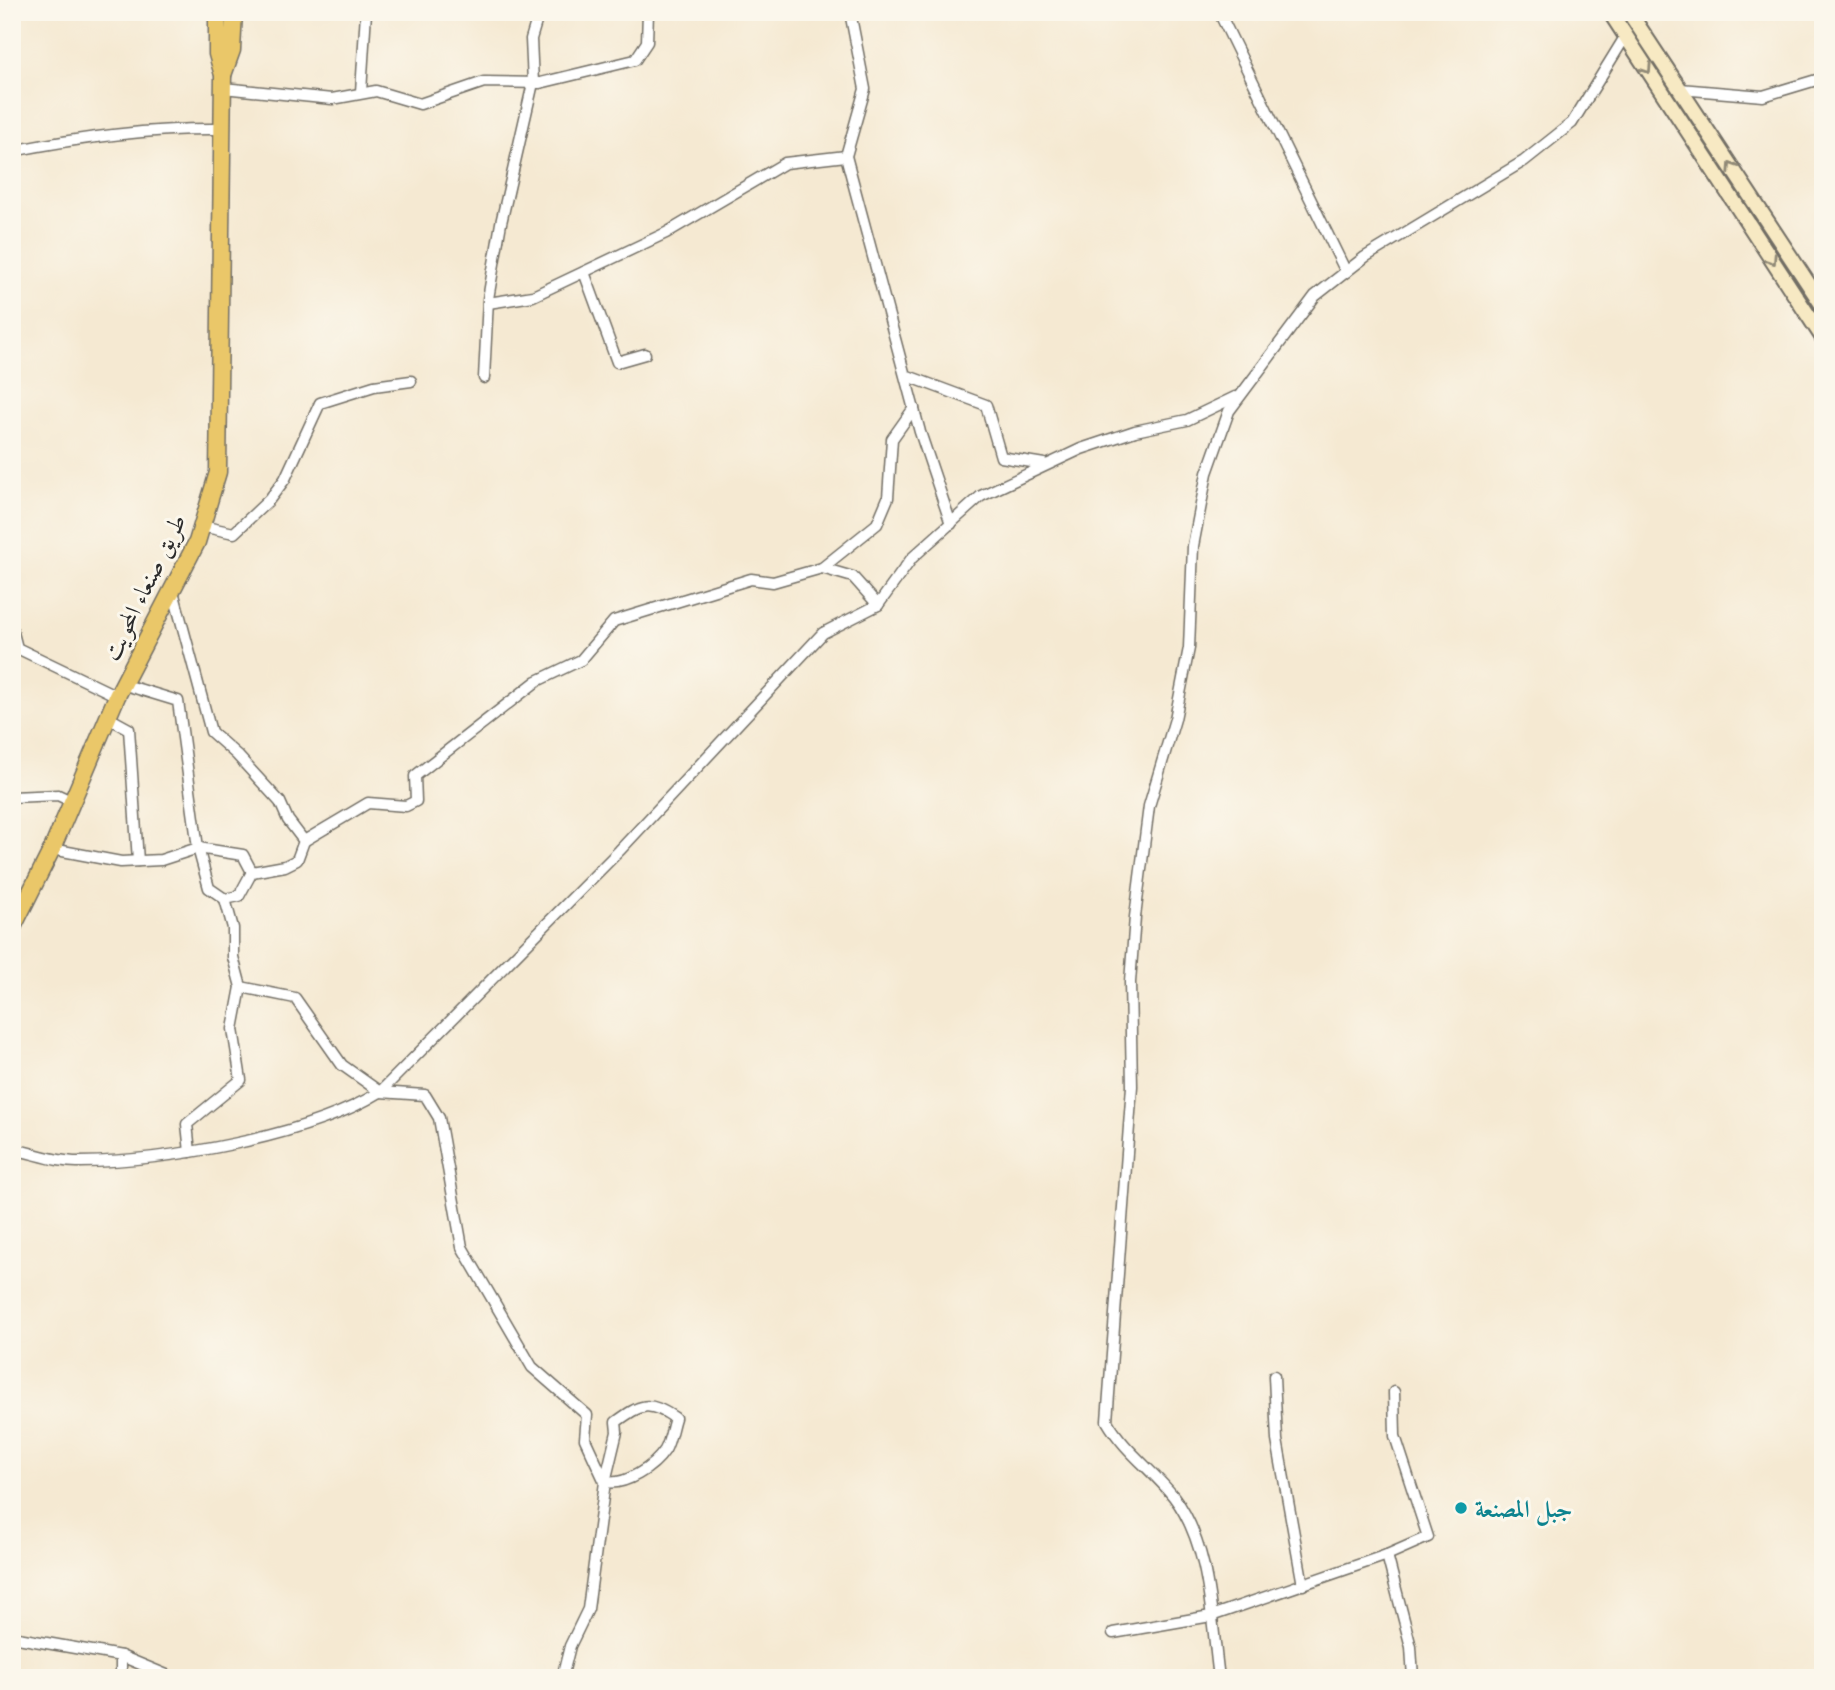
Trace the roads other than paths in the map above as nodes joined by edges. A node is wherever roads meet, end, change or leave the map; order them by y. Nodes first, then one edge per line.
1 (217, 12) edge
2 (234, 12) edge
3 (366, 12) edge
4 (539, 12) edge
5 (648, 12) edge
6 (850, 12) edge
7 (1219, 12) edge
8 (1610, 12) edge
9 (1629, 12) edge
10 (1625, 37) junction
11 (1823, 78) edge
12 (223, 82) junction
13 (533, 83) junction
14 (1680, 89) junction
15 (361, 92) junction
16 (1696, 113) junction
17 (1682, 124) junction
18 (222, 129) junction
19 (12, 151) edge
20 (846, 156) junction
21 (584, 272) junction
22 (1346, 272) junction
23 (488, 303) junction
24 (1823, 306) edge
25 (1823, 338) edge
26 (645, 354) dead end
27 (908, 376) junction
28 (484, 378) dead end
29 (411, 380) dead end
30 (1242, 394) junction
31 (914, 408) junction
32 (1045, 464) junction
33 (951, 524) junction
34 (201, 526) junction
35 (821, 568) junction
36 (173, 592) junction
37 (878, 605) junction
38 (12, 629) edge
39 (14, 647) edge
40 (119, 690) junction
41 (107, 717) junction
42 (12, 797) edge
43 (73, 802) junction
44 (304, 841) junction
45 (198, 848) junction
46 (52, 849) junction
47 (138, 861) junction
48 (252, 872) junction
49 (225, 899) junction
50 (12, 929) edge
51 (242, 987) junction
52 (380, 1092) junction
53 (12, 1149) edge
54 (190, 1152) junction
55 (1274, 1376) dead end
56 (1394, 1392) dead end
57 (605, 1482) junction
58 (1387, 1555) junction
59 (1303, 1584) junction
60 (1211, 1616) junction
61 (1113, 1633) dead end
62 (12, 1637) edge
63 (121, 1656) junction
64 (121, 1678) edge
65 (174, 1678) edge
66 (562, 1678) edge
67 (1219, 1678) edge
68 (1413, 1678) edge

1 - 12 main road, طريق صنعاء المحويت
2 - 12 main road, طريق صنعاء المحويت
3 - 15 street
4 - 13 street
5 - 13 street
6 - 20 street
7 - 22 street
8 - 10 main road
9 - 14 main road
10 -> 17 main road
10 - 22 street
11 - 14 street
12 - 15 street
12 - 18 main road, طريق صنعاء المحويت
13 - 15 street
13 - 23 street
14 - 16 main road
16 - 17 main road
24 -> 16 main road
17 -> 25 main road
18 - 19 street
18 - 34 main road, طريق صنعاء المحويت
20 - 21 street
20 - 27 street
21 - 23 street
21 - 26 street
22 - 30 street
23 - 28 street
27 - 31 street
27 - 32 street
29 - 34 street
30 - 32 street
30 - 60 street
31 - 33 street
31 - 35 street
32 - 33 street
33 - 37 street
34 - 36 main road, طريق صنعاء المحويت
35 - 37 street
35 - 44 street
36 - 40 main road, طريق صنعاء المحويت
36 - 44 street
37 - 52 street
38 - 39 street
39 - 40 street
40 - 41 main road, طريق صنعاء المحويت
40 - 45 street
41 - 43 main road, طريق صنعاء المحويت
41 - 47 street
42 - 43 street
43 - 46 main road, طريق صنعاء المحويت
44 - 48 street
45 - 47 street
45 - 48 street
45 - 49 street
46 - 47 street
46 - 50 main road, طريق صنعاء المحويت
48 - 49 street
49 - 51 street
51 - 52 street
51 - 54 street
52 - 54 street
52 - 57 street
53 - 54 street
55 - 59 street
56 - 58 street
57 - 57 street
57 - 66 street
58 - 59 street
58 - 68 street
59 - 60 street
60 - 61 street
60 - 67 street
62 - 63 street
63 - 64 street
63 - 65 street

